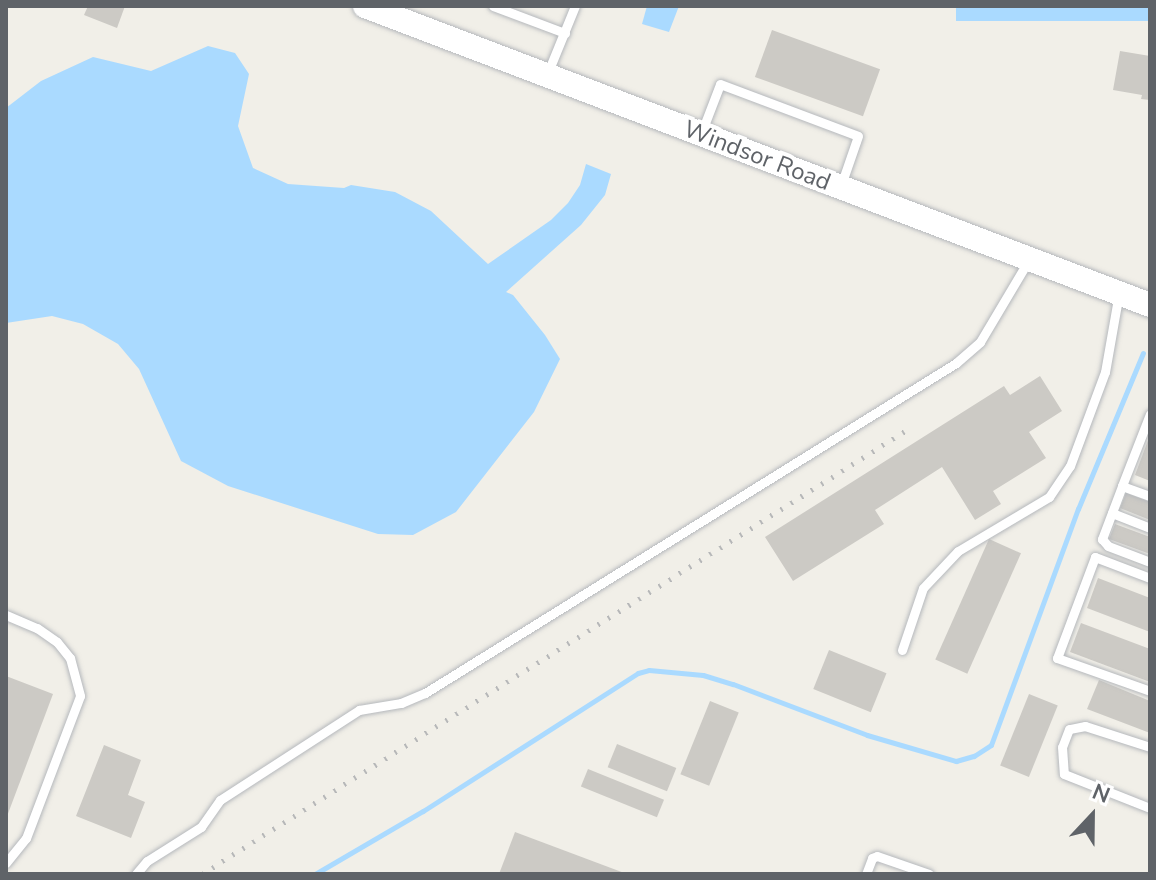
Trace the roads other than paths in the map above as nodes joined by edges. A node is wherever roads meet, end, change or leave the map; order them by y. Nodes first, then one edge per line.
1 (493, 6) edge
2 (575, 6) edge
3 (378, 8) edge
4 (565, 33) junction
5 (547, 75) junction
6 (700, 134) junction
7 (840, 187) junction
8 (1029, 259) junction
9 (1119, 293) junction
10 (1150, 305) edge
11 (1150, 414) edge
12 (1122, 486) junction
13 (1150, 496) edge
14 (1112, 513) junction
15 (1150, 528) edge
16 (1150, 562) edge
17 (1150, 578) edge
18 (6, 615) edge
19 (902, 650) dead end
20 (1150, 691) edge
21 (1150, 747) edge
22 (1150, 808) edge
23 (6, 863) edge
24 (136, 874) edge
25 (866, 874) edge
26 (929, 874) edge

1 - 4 lane
2 - 4 lane
3 - 5 street, Windsor Road
4 - 5 lane
5 - 6 street, Windsor Road
6 - 7 street, Windsor Road
6 - 7 lane
7 - 8 street, Windsor Road
8 - 9 street, Windsor Road
8 - 24 lane
9 - 10 street, Windsor Road
9 - 19 lane
11 - 12 lane
12 - 13 lane
12 - 14 lane
14 - 15 lane
14 - 16 lane
17 - 20 lane
18 - 23 lane
21 - 22 lane
25 - 26 lane

